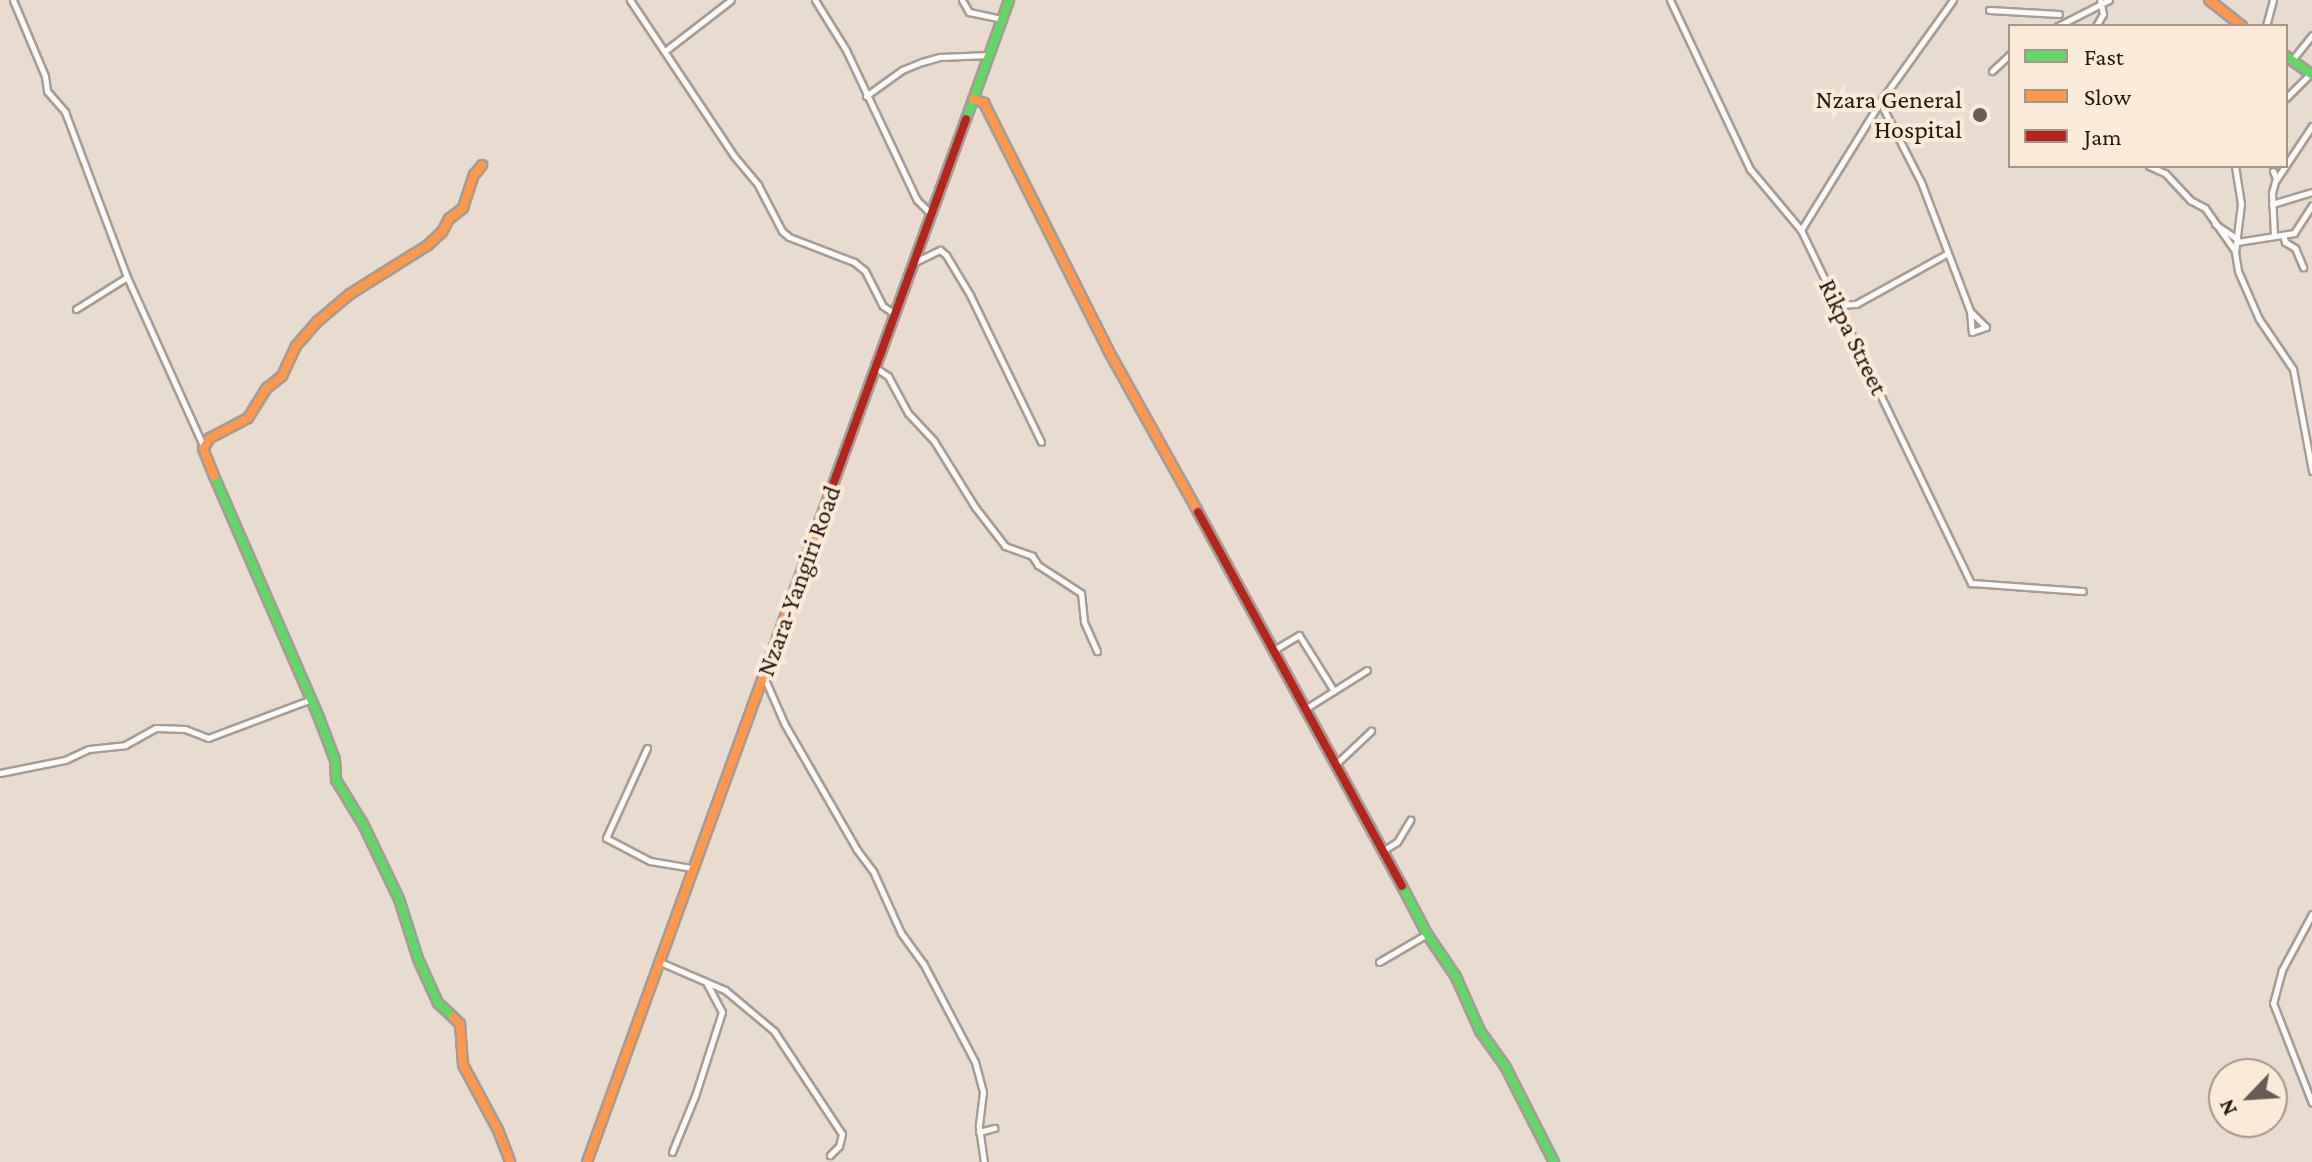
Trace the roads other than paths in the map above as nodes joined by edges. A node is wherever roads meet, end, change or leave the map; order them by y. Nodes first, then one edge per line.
1 (13, 0) edge
2 (630, 0) edge
3 (731, 0) edge
4 (815, 0) edge
5 (962, 0) edge
6 (1009, 0) edge
7 (1670, 0) edge
8 (1953, 0) edge
9 (1996, 0) edge
10 (2109, 0) edge
11 (2209, 0) edge
12 (2273, 0) edge
13 (2101, 2) edge
14 (2059, 14) dead end
15 (1002, 20) junction
16 (2062, 24) edge
17 (2097, 24) edge
18 (2239, 24) edge
19 (2267, 24) edge
20 (2312, 35) edge
21 (665, 51) junction
22 (989, 55) junction
23 (2008, 56) edge
24 (2289, 58) edge
25 (1992, 71) dead end
26 (2311, 75) edge
27 (866, 96) junction
28 (2288, 96) edge
29 (973, 99) junction
30 (1880, 102) junction
31 (2312, 126) edge
32 (2288, 162) edge
33 (482, 165) dead end
34 (2154, 168) edge
35 (2235, 168) edge
36 (2284, 168) edge
37 (2273, 171) dead end
38 (2276, 180) junction
39 (2312, 192) edge
40 (2272, 204) junction
41 (2312, 205) edge
42 (931, 214) junction
43 (2212, 222) junction
44 (1801, 230) junction
45 (2283, 235) junction
46 (2274, 236) junction
47 (2237, 240) junction
48 (2235, 252) junction
49 (1948, 253) junction
50 (914, 262) junction
51 (2303, 267) dead end
52 (127, 277) junction
53 (1838, 305) junction
54 (76, 309) dead end
55 (1970, 311) dead end
56 (895, 314) junction
57 (876, 367) junction
58 (1041, 442) dead end
59 (203, 445) junction
60 (2312, 471) edge
61 (2083, 591) dead end
62 (1097, 651) dead end
63 (1273, 651) junction
64 (1367, 670) dead end
65 (763, 676) junction
66 (1334, 691) junction
67 (310, 700) junction
68 (1305, 709) junction
69 (1371, 731) dead end
70 (647, 748) dead end
71 (1337, 763) junction
72 (0, 773) edge
73 (1410, 820) dead end
74 (1384, 850) junction
75 (692, 868) junction
76 (2312, 914) edge
77 (1427, 934) junction
78 (659, 962) junction
79 (1379, 962) dead end
80 (705, 982) junction
81 (2312, 1103) edge
82 (994, 1128) dead end
83 (979, 1132) junction
84 (672, 1152) dead end
85 (830, 1155) dead end
86 (510, 1162) edge
87 (587, 1162) edge
88 (984, 1162) edge
89 (1554, 1162) edge

1 - 52 street
2 - 21 street
3 - 21 street
4 - 27 street
5 - 15 street
6 - 15 street, Nzara-Yangiri Road
7 - 44 street, Rikpa Street
8 - 30 street
9 - 14 street
10 - 13 street
11 - 18 street
12 - 19 street
13 - 16 street
13 - 17 street
15 - 22 street, Nzara-Yangiri Road
20 - 24 street
21 - 56 street
22 - 27 street
22 - 29 street, Nzara-Yangiri Road
23 - 25 street
24 - 26 street
26 - 28 street
27 - 42 street
29 - 42 street, Nzara-Yangiri Road
29 - 63 street
30 - 44 street
30 - 49 street
31 - 32 street
33 - 59 street
34 - 43 street
35 - 47 street
36 - 38 street
37 - 38 street
38 - 40 street
39 - 40 street
40 - 46 street
41 - 45 street
42 - 50 street, Nzara-Yangiri Road
43 - 47 street
43 - 48 street
44 - 53 street, Rikpa Street
45 - 46 street
45 - 51 street
46 - 47 street
47 - 48 street
48 - 60 street
49 - 53 street
49 - 55 street
50 - 56 street, Nzara-Yangiri Road
50 - 58 street
52 - 54 street
52 - 59 street
53 - 61 street, Rikpa Street
56 - 57 street, Nzara-Yangiri Road
57 - 62 street
57 - 65 street, Nzara-Yangiri Road
59 - 67 street
63 - 66 street
63 - 68 street
64 - 66 street
65 - 75 street, Nzara-Yangiri Road
65 - 83 street
66 - 68 street
67 - 72 street
67 - 86 street
68 - 71 street
69 - 71 street
70 - 75 street
71 - 74 street
73 - 74 street
74 - 77 street
75 - 78 street, Nzara-Yangiri Road
76 - 81 street
77 - 79 street
77 - 89 street
78 - 80 street
78 - 87 street, Nzara-Yangiri Road
80 - 84 street
80 - 85 street
82 - 83 street
83 - 88 street

